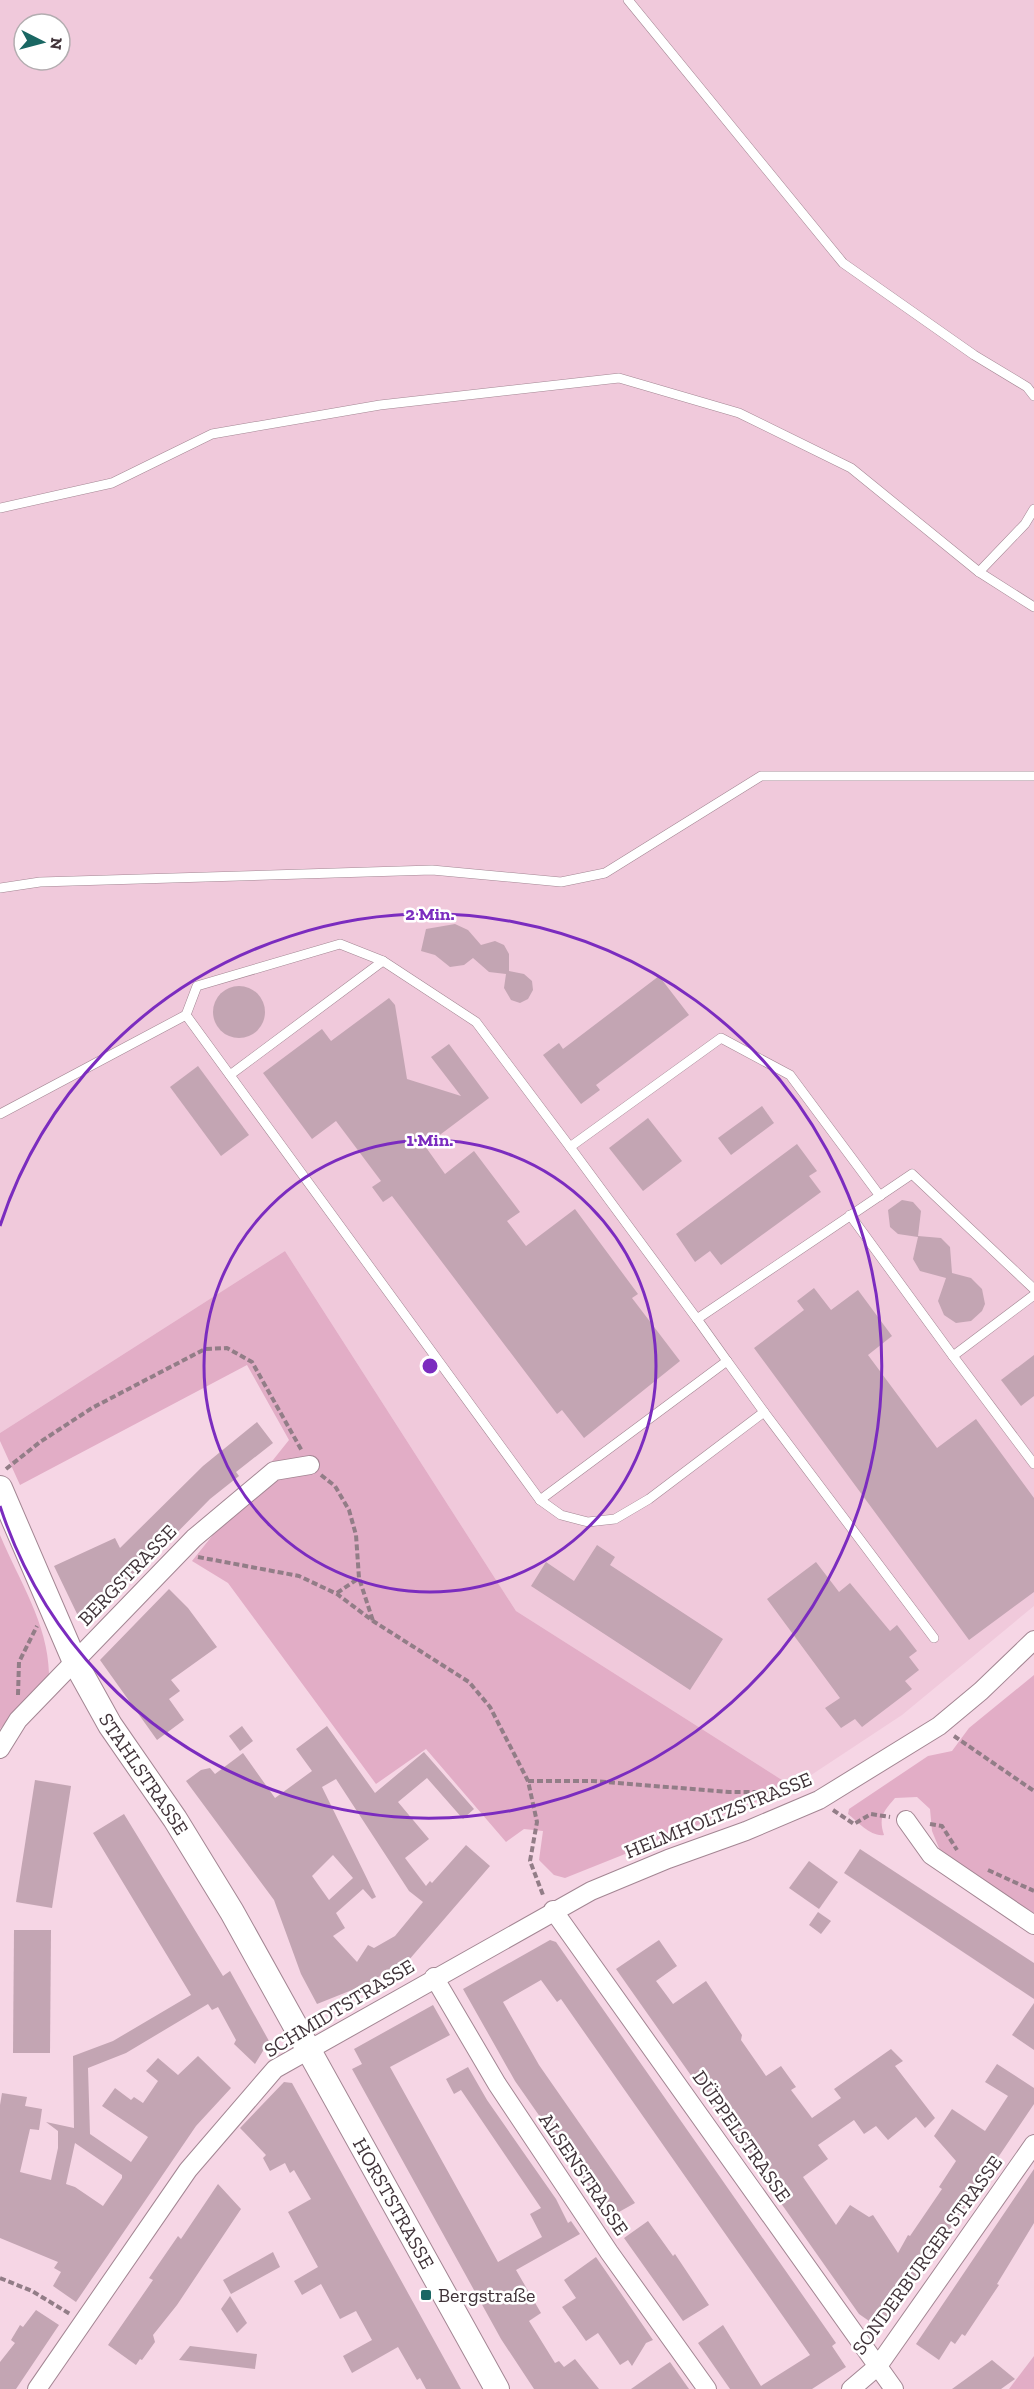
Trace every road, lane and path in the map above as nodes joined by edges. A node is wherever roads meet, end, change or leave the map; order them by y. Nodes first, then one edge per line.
1 (628, 0) edge
2 (1034, 396) edge
3 (0, 508) edge
4 (1034, 509) edge
5 (978, 572) junction
6 (1034, 607) edge
7 (1034, 776) edge
8 (0, 888) edge
9 (383, 961) junction
10 (186, 1015) junction
11 (230, 1075) junction
12 (0, 1114) edge
13 (570, 1147) junction
14 (879, 1196) junction
15 (850, 1215) junction
16 (1034, 1289) edge
17 (1034, 1295) edge
18 (697, 1319) junction
19 (953, 1356) junction
20 (727, 1361) junction
21 (764, 1412) junction
22 (1034, 1464) edge
23 (310, 1465) junction
24 (0, 1471) edge
25 (0, 1488) edge
26 (540, 1500) junction
27 (194, 1538) junction
28 (359, 1578) junction
29 (337, 1594) junction
30 (49, 1600) junction
31 (373, 1621) junction
32 (934, 1638) dead end
33 (1034, 1640) edge
34 (75, 1662) junction
35 (18, 1720) junction
36 (939, 1726) junction
37 (0, 1749) edge
38 (1034, 1791) edge
39 (906, 1820) dead end
40 (553, 1910) junction
41 (1034, 1925) edge
42 (434, 1977) junction
43 (308, 2049) junction
44 (1034, 2145) edge
45 (0, 2278) edge
46 (84, 2322) junction
47 (878, 2366) junction
48 (37, 2389) edge
49 (496, 2389) edge
50 (707, 2389) edge
51 (851, 2389) edge
52 (894, 2389) edge

1 - 2 lane
3 - 5 lane
4 - 5 lane
5 - 6 lane
7 - 8 lane
9 - 10 lane
9 - 11 lane
9 - 13 lane
10 - 11 lane
10 - 12 lane
11 - 26 lane
13 - 14 lane
13 - 18 lane
14 - 15 lane
14 - 16 lane
15 - 18 lane
15 - 19 lane
17 - 19 lane
18 - 20 lane
19 - 22 lane
20 - 21 lane
20 - 26 lane
21 - 26 lane
21 - 32 lane
23 - 24 path
23 - 27 street, BERGSTRASSE
23 - 28 path
25 - 30 street, STAHLSTRASSE
27 - 29 path
27 - 34 street, BERGSTRASSE
28 - 29 path
28 - 31 path
29 - 31 path
30 - 34 street, STAHLSTRASSE
30 - 35 path
31 - 40 path
33 - 36 street, HELMHOLTZSTRASSE
34 - 35 street, BERGSTRASSE
34 - 43 street, STAHLSTRASSE
35 - 37 street, BERGSTRASSE
36 - 38 path
36 - 40 street, HELMHOLTZSTRASSE
39 - 41 street
40 - 42 street, SCHMIDTSTRASSE
40 - 47 street, DÜPPELSTRASSE
42 - 43 street, SCHMIDTSTRASSE
42 - 50 street, ALSENSTRASSE
43 - 46 street, SCHMIDTSTRASSE
43 - 49 street, HORSTSTRASSE
44 - 47 street, SONDERBURGER STRASSE
45 - 46 path
46 - 48 street, SCHMIDTSTRASSE
47 - 51 street, SONDERBURGER STRASSE
47 - 52 street, DÜPPELSTRASSE

